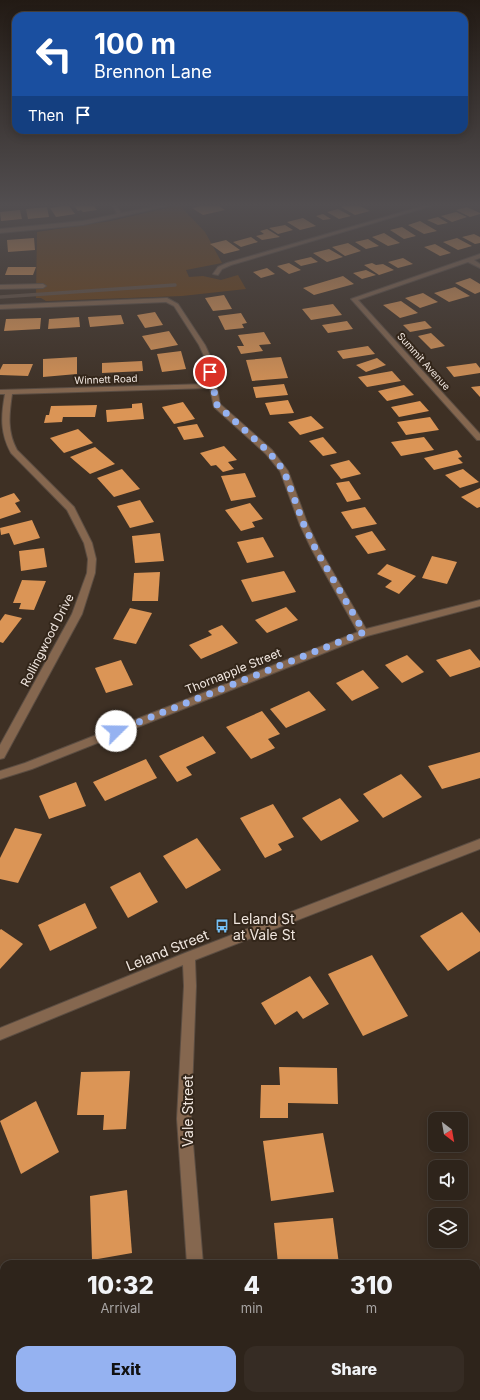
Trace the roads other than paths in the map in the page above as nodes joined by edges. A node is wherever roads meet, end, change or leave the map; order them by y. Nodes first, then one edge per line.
1 (218, 271) edge
2 (436, 271) edge
3 (216, 274) dead end
4 (44, 286) dead end
5 (0, 287) edge
6 (0, 307) edge
7 (213, 386) junction
8 (5, 392) edge
9 (480, 438) edge
10 (480, 603) edge
11 (364, 632) junction
12 (0, 755) edge
13 (0, 775) edge
14 (480, 844) edge
15 (189, 957) junction
16 (0, 1034) edge
17 (195, 1260) edge

1 - 3 street
2 - 9 street, Summit Avenue
4 - 5 street
6 - 7 street
7 - 8 street, Winnett Road
7 - 11 street
8 - 12 street, Rollingwood Drive
10 - 11 street, Thornapple Street
11 - 13 street, Thornapple Street
14 - 15 street, Leland Street
15 - 16 street, Leland Street
15 - 17 street, Vale Street

